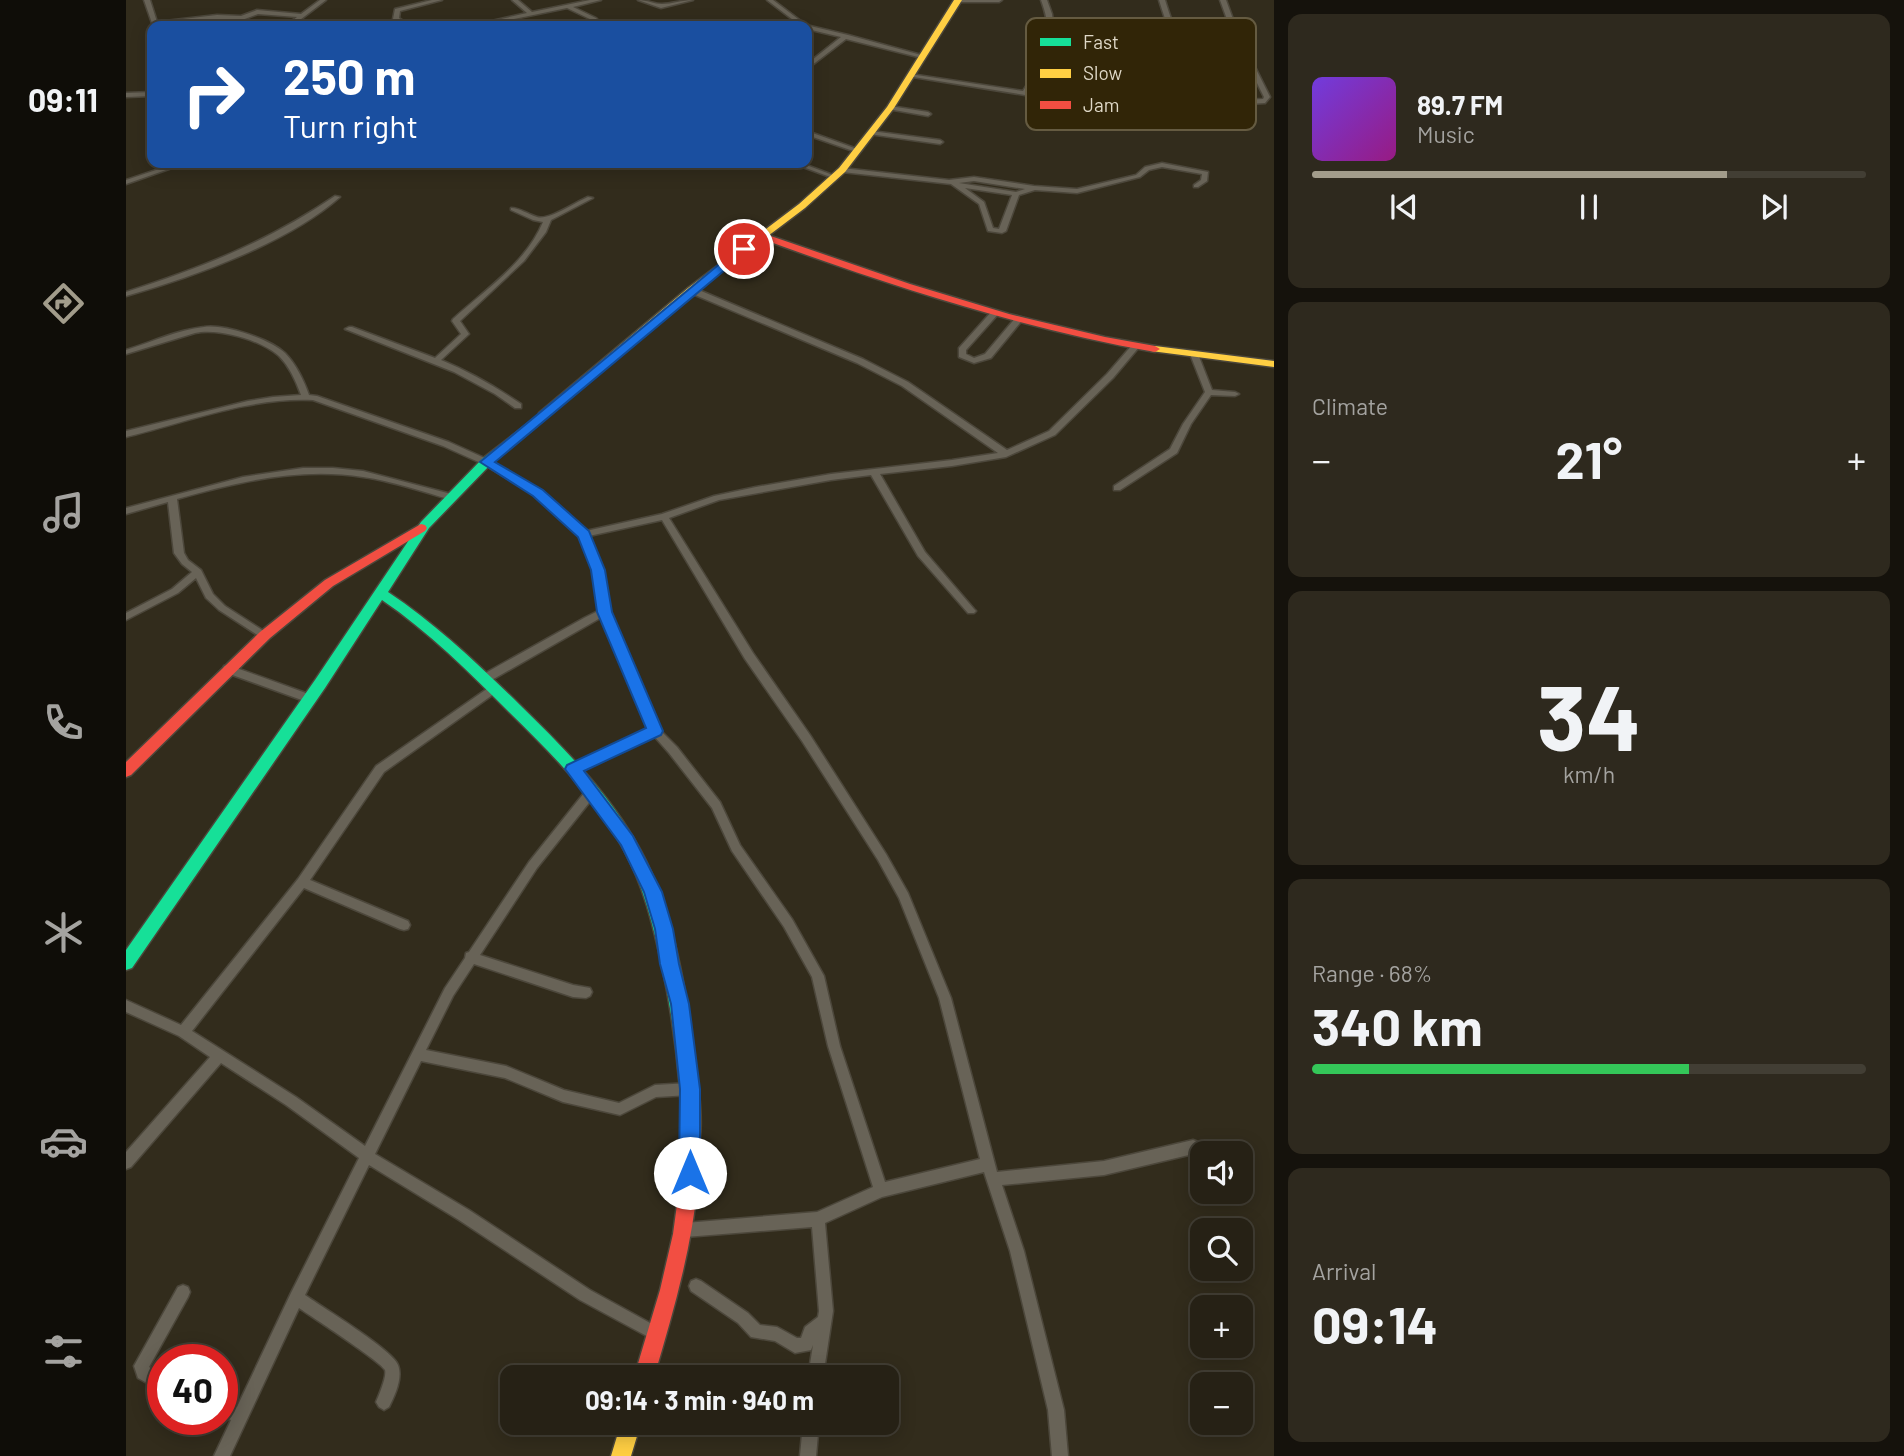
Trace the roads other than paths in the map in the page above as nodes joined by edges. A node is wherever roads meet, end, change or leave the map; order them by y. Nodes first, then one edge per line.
1 (147, 0) edge
2 (323, 0) edge
3 (439, 0) edge
4 (515, 0) edge
5 (598, 0) edge
6 (642, 0) edge
7 (690, 0) edge
8 (770, 0) edge
9 (958, 0) edge
10 (999, 0) edge
11 (1044, 0) edge
12 (1162, 0) edge
13 (1223, 0) edge
14 (567, 6) junction
15 (530, 13) junction
16 (300, 16) junction
17 (1050, 18) edge
18 (1167, 18) edge
19 (1229, 18) edge
20 (502, 19) junction
21 (594, 19) dead end
22 (154, 21) edge
23 (186, 21) edge
24 (294, 21) edge
25 (399, 21) edge
26 (494, 21) edge
27 (506, 21) edge
28 (798, 21) edge
29 (812, 28) edge
30 (846, 36) junction
31 (922, 56) junction
32 (812, 62) edge
33 (910, 76) junction
34 (1256, 76) edge
35 (1025, 93) edge
36 (147, 94) edge
37 (127, 96) edge
38 (1256, 103) edge
39 (890, 107) junction
40 (928, 114) dead end
41 (871, 133) junction
42 (812, 135) edge
43 (940, 142) dead end
44 (858, 151) junction
45 (812, 167) edge
46 (166, 168) edge
47 (839, 174) junction
48 (126, 180) edge
49 (951, 183) junction
50 (1196, 186) dead end
51 (1034, 188) junction
52 (1016, 194) junction
53 (337, 197) dead end
54 (590, 198) dead end
55 (513, 209) dead end
56 (548, 221) junction
57 (762, 236) junction
58 (691, 290) junction
59 (126, 294) edge
60 (996, 312) junction
61 (1020, 318) junction
62 (349, 329) dead end
63 (1136, 346) junction
64 (126, 352) edge
65 (1194, 354) junction
66 (437, 360) junction
67 (1274, 364) edge
68 (1209, 392) junction
69 (1236, 394) dead end
70 (305, 396) junction
71 (518, 405) dead end
72 (126, 435) edge
73 (1006, 454) junction
74 (486, 462) junction
75 (874, 472) junction
76 (1117, 488) dead end
77 (452, 497) junction
78 (172, 498) junction
79 (126, 511) edge
80 (664, 517) junction
81 (425, 525) junction
82 (584, 534) junction
83 (198, 572) junction
84 (379, 592) junction
85 (971, 611) dead end
86 (605, 612) junction
87 (126, 617) edge
88 (265, 635) junction
89 (228, 669) junction
90 (490, 683) junction
91 (310, 699) junction
92 (655, 731) junction
93 (573, 769) junction
94 (126, 771) edge
95 (592, 791) junction
96 (302, 881) junction
97 (404, 925) dead end
98 (470, 957) junction
99 (126, 963) edge
100 (586, 992) dead end
101 (126, 1006) edge
102 (183, 1032) junction
103 (220, 1055) junction
104 (419, 1055) junction
105 (690, 1089) junction
106 (1190, 1148) edge
107 (368, 1157) junction
108 (126, 1161) edge
109 (988, 1164) junction
110 (995, 1179) junction
111 (881, 1190) junction
112 (818, 1219) junction
113 (685, 1230) junction
114 (696, 1286) dead end
115 (183, 1292) dead end
116 (296, 1298) junction
117 (824, 1321) junction
118 (656, 1334) junction
119 (153, 1344) edge
120 (147, 1355) edge
121 (648, 1365) edge
122 (818, 1365) edge
123 (147, 1375) edge
124 (384, 1402) dead end
125 (240, 1416) joint
126 (627, 1435) edge
127 (810, 1435) edge
128 (222, 1456) edge
129 (621, 1456) edge
130 (808, 1456) edge
131 (1060, 1456) edge

1 - 22 street
2 - 16 street
3 - 25 street
4 - 15 street
5 - 14 street
6 - 7 street
8 - 28 street
9 - 10 street
9 - 31 main road
11 - 17 street
12 - 18 street
13 - 19 street
14 - 15 street
14 - 21 street
15 - 20 street
16 - 23 street
16 - 24 street
20 - 26 street
20 - 27 street
29 - 30 street
30 - 31 street
30 - 32 street
31 - 33 main road
33 - 35 street
33 - 39 main road
34 - 38 street
36 - 37 street
39 - 40 street
39 - 41 main road
41 - 43 street
41 - 44 main road
42 - 44 street
44 - 47 main road
45 - 47 street
46 - 48 street
47 - 49 street
47 - 57 main road
49 - 51 street
49 - 52 street
49 - 52 street
50 - 51 street
51 - 52 street
53 - 59 street
54 - 56 street
55 - 56 street
56 - 66 street
57 - 58 main road
57 - 60 main road
58 - 73 street
58 - 74 main road
60 - 61 main road
60 - 61 street
61 - 63 main road
62 - 66 street
63 - 65 main road
63 - 73 street
64 - 70 street
65 - 67 main road
65 - 68 street
66 - 71 street
68 - 69 street
68 - 76 street
70 - 72 street
70 - 74 street
73 - 75 street
74 - 77 main road
74 - 82 street
75 - 80 street
75 - 85 street
77 - 78 street
77 - 81 main road
78 - 79 street
78 - 83 street
80 - 82 street
80 - 109 street
81 - 84 main road
81 - 88 main road
82 - 86 street
83 - 87 street
83 - 88 street
84 - 90 main road
84 - 91 main road
86 - 90 street
86 - 92 street
88 - 89 main road
89 - 91 street
89 - 94 main road
90 - 93 main road
90 - 96 street
91 - 99 main road
92 - 93 street
92 - 111 street
93 - 95 main road
95 - 98 street
95 - 105 main road
96 - 97 street
96 - 102 street
98 - 100 street
98 - 104 street
101 - 102 street
102 - 103 street
103 - 107 street
103 - 108 street
104 - 105 street
104 - 107 street
105 - 113 main road
106 - 110 street
107 - 116 street
107 - 118 street
109 - 110 street
109 - 111 street
110 - 131 street
111 - 112 street
112 - 113 street
112 - 117 street
113 - 118 main road
114 - 117 street
115 - 119 street
116 - 124 street
116 - 125 street
117 - 122 street
118 - 121 main road
120 - 123 street
125 - 128 street
126 - 129 main road
127 - 130 street

